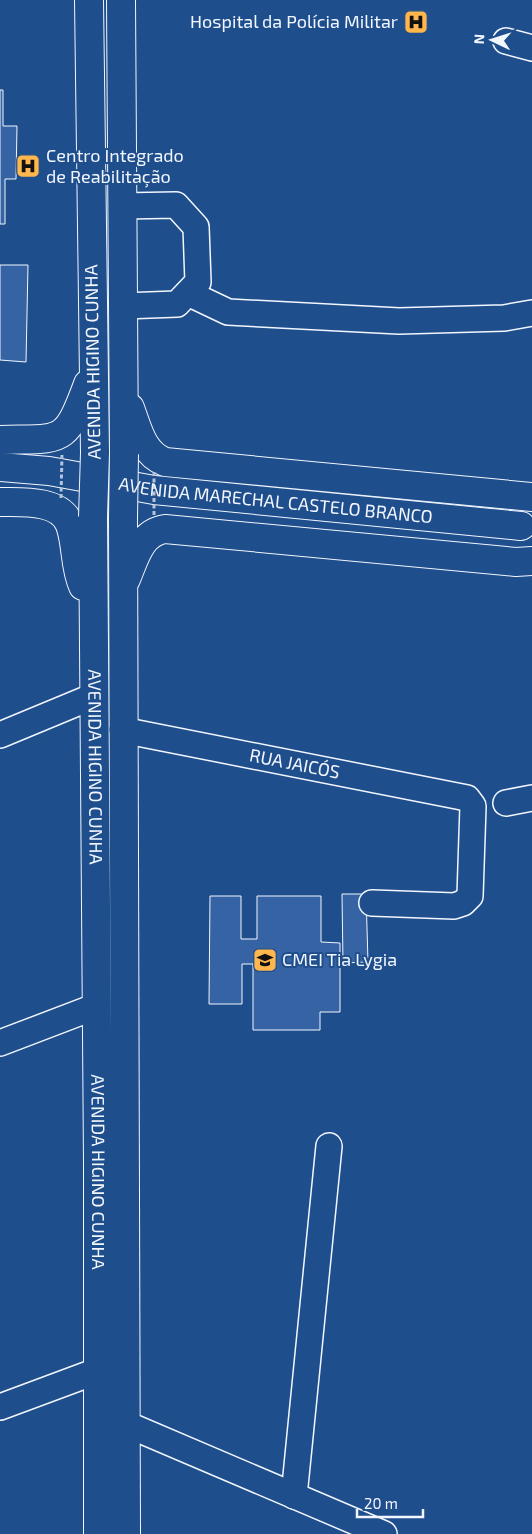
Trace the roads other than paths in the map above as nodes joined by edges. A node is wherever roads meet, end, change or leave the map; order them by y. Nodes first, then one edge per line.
1 (89, 0) edge
2 (121, 0) edge
3 (506, 41) dead end
4 (532, 48) edge
5 (122, 206) junction
6 (188, 293) junction
7 (123, 306) junction
8 (532, 313) edge
9 (93, 368) junction
10 (124, 392) junction
11 (0, 440) edge
12 (0, 467) edge
13 (532, 496) edge
14 (0, 502) edge
15 (528, 527) edge
16 (532, 561) edge
17 (122, 587) junction
18 (93, 610) junction
19 (94, 696) junction
20 (122, 730) junction
21 (0, 735) edge
22 (532, 798) edge
23 (506, 802) dead end
24 (372, 903) dead end
25 (97, 1006) junction
26 (0, 1043) edge
27 (329, 1146) dead end
28 (97, 1371) junction
29 (0, 1407) edge
30 (126, 1424) junction
31 (294, 1496) junction
32 (98, 1534) edge
33 (126, 1534) edge
34 (384, 1534) edge

1 - 9 main road, AVENIDA HIGINO CUNHA
2 - 5 main road, AVENIDA HIGINO CUNHA
3 - 4 street
5 - 6 street
5 - 7 main road, AVENIDA HIGINO CUNHA
6 - 7 street
6 - 8 street
7 - 10 main road, AVENIDA HIGINO CUNHA
9 - 11 main road
9 - 18 main road, AVENIDA HIGINO CUNHA, bridge
10 - 13 main road
10 - 17 main road, AVENIDA HIGINO CUNHA, bridge
12 - 15 main road, AVENIDA MARECHAL CASTELO BRANCO
14 - 18 main road
16 - 17 main road
17 - 20 main road, AVENIDA HIGINO CUNHA
18 - 19 main road, AVENIDA HIGINO CUNHA
19 - 21 street
19 - 25 main road, AVENIDA HIGINO CUNHA
20 - 24 street, RUA JAICÓS
20 - 30 main road, AVENIDA HIGINO CUNHA
22 - 23 street
25 - 26 street
25 - 28 main road, AVENIDA HIGINO CUNHA
27 - 31 street
28 - 29 street
28 - 32 main road, AVENIDA HIGINO CUNHA
30 - 31 street
30 - 33 main road, AVENIDA HIGINO CUNHA
31 - 34 street

